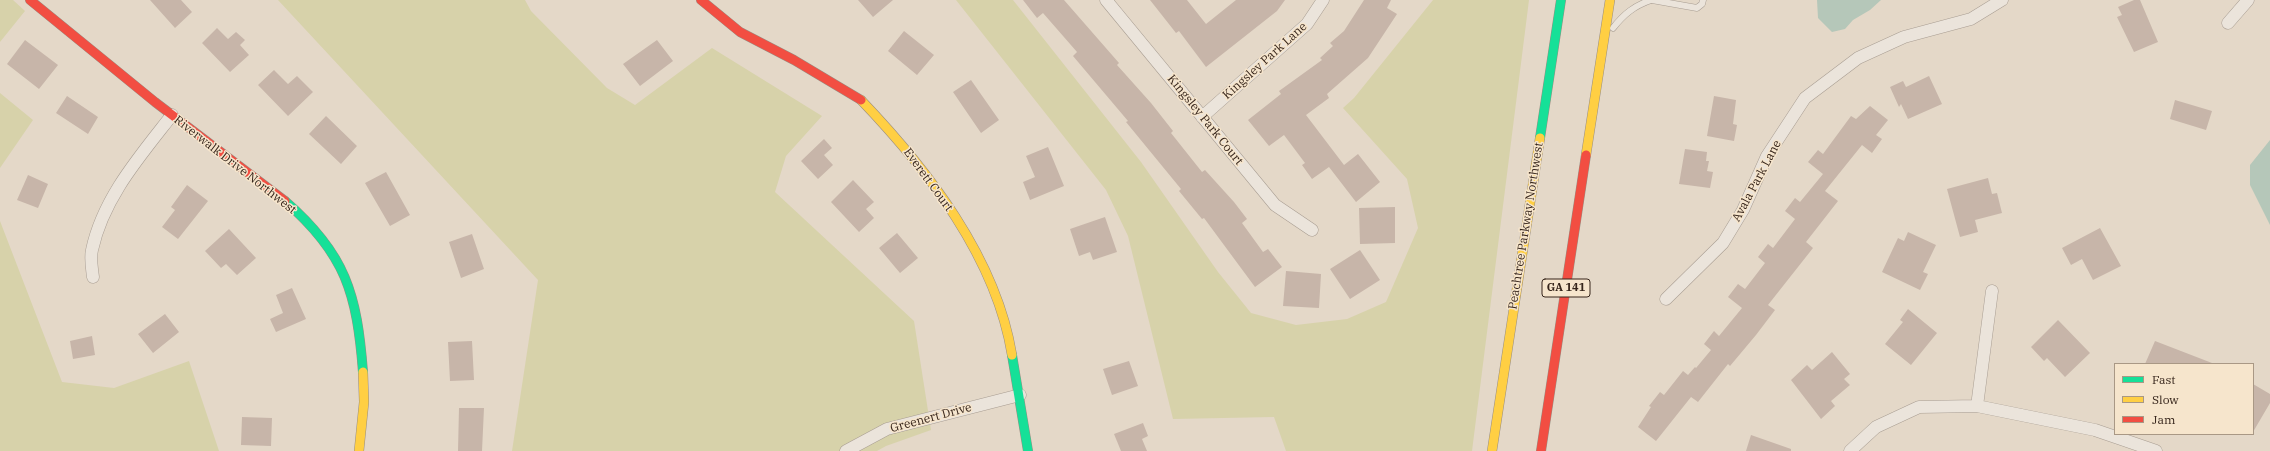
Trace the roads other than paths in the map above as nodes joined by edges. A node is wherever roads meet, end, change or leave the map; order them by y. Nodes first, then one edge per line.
1 (30, 0) edge
2 (701, 0) edge
3 (1106, 0) edge
4 (1323, 0) edge
5 (1561, 0) edge
6 (1610, 0) edge
7 (1652, 0) edge
8 (1703, 0) edge
9 (2002, 0) edge
10 (2248, 0) edge
11 (1550, 7) dead end
12 (2228, 24) dead end
13 (1602, 45) junction
14 (1553, 51) junction
15 (172, 116) junction
16 (1202, 117) junction
17 (1312, 230) dead end
18 (93, 277) dead end
19 (1992, 291) dead end
20 (1666, 300) dead end
21 (1020, 395) junction
22 (1977, 406) junction
23 (359, 451) edge
24 (846, 451) edge
25 (1028, 451) edge
26 (1492, 451) edge
27 (1541, 451) edge
28 (1850, 451) edge
29 (2156, 451) edge

1 - 15 main road, Riverwalk Drive Northwest
2 - 21 main road, Everett Court
3 - 16 street, Kingsley Park Court
4 - 16 street, Kingsley Park Lane
5 - 14 main road, Peachtree Parkway Northwest
6 - 13 main road, GA 141
7 - 8 lane
7 - 13 lane
9 - 20 street, Avala Park Lane
10 - 12 street
11 - 14 main road
13 - 27 main road, GA 141
14 - 26 main road, Peachtree Parkway Northwest
15 - 18 street
15 - 23 main road, Riverwalk Drive Northwest
16 - 17 street, Kingsley Park Court
19 - 22 street
21 - 24 street, Greenert Drive
21 - 25 main road, Everett Court
22 - 28 street
22 - 29 street

